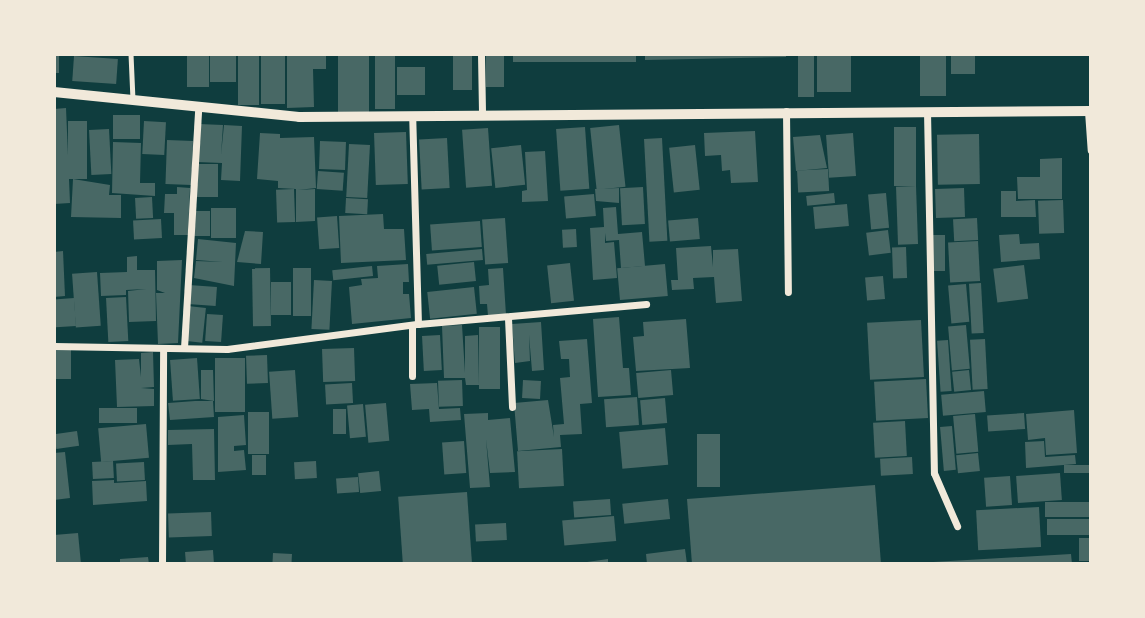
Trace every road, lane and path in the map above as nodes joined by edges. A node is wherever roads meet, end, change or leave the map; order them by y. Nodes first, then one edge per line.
1 (131, 54) edge
2 (481, 54) edge
3 (54, 92) edge
4 (133, 100) junction
5 (198, 110) junction
6 (786, 110) junction
7 (927, 110) junction
8 (1089, 111) edge
9 (482, 113) junction
10 (412, 115) junction
11 (1091, 150) edge
12 (788, 292) dead end
13 (646, 304) dead end
14 (508, 318) junction
15 (415, 324) junction
16 (54, 346) edge
17 (163, 348) junction
18 (184, 348) junction
19 (412, 376) dead end
20 (512, 407) dead end
21 (957, 526) dead end
22 (162, 564) edge

1 - 4 lane
2 - 9 street
3 - 4 street
4 - 5 street
5 - 10 street
5 - 18 street
6 - 7 street
6 - 9 street
6 - 12 street
7 - 8 street
7 - 21 street
8 - 11 street
9 - 10 street
10 - 15 street
13 - 14 street
14 - 15 street
14 - 20 street
15 - 18 street
15 - 19 street
16 - 17 street
17 - 18 street
17 - 22 street

